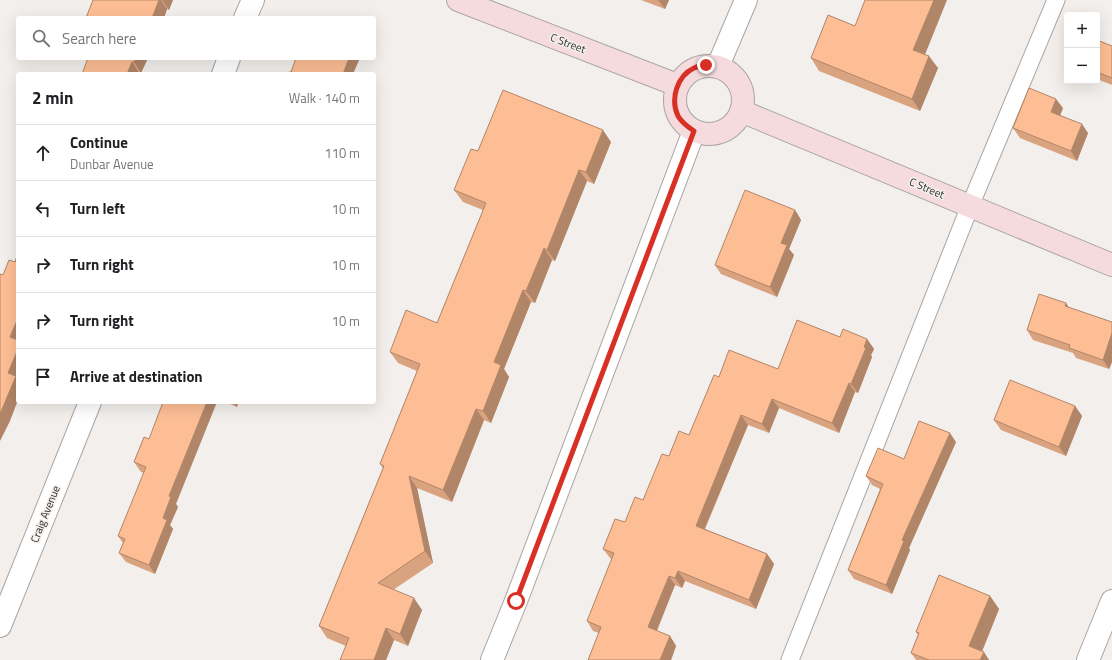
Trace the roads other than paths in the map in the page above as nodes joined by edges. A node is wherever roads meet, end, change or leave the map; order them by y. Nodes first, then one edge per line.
1 (253, 0) edge
2 (746, 0) edge
3 (1056, 0) edge
4 (463, 1) edge
5 (246, 16) edge
6 (228, 60) edge
7 (718, 66) junction
8 (224, 72) edge
9 (678, 85) junction
10 (741, 111) junction
11 (694, 131) junction
12 (970, 206) junction
13 (1112, 265) edge
14 (89, 404) edge
15 (1112, 601) edge
16 (0, 626) edge
17 (492, 660) edge
18 (790, 660) edge
19 (1088, 660) edge

1 - 5 street
2 - 7 street
3 - 12 lane
4 - 9 street, C Street
6 - 8 street
7 - 9 street
7 - 10 street
9 - 11 street
10 - 11 street
10 - 12 street, C Street
11 - 17 street
12 - 13 street, C Street
12 - 18 lane
14 - 16 street, Craig Avenue
15 - 19 street

